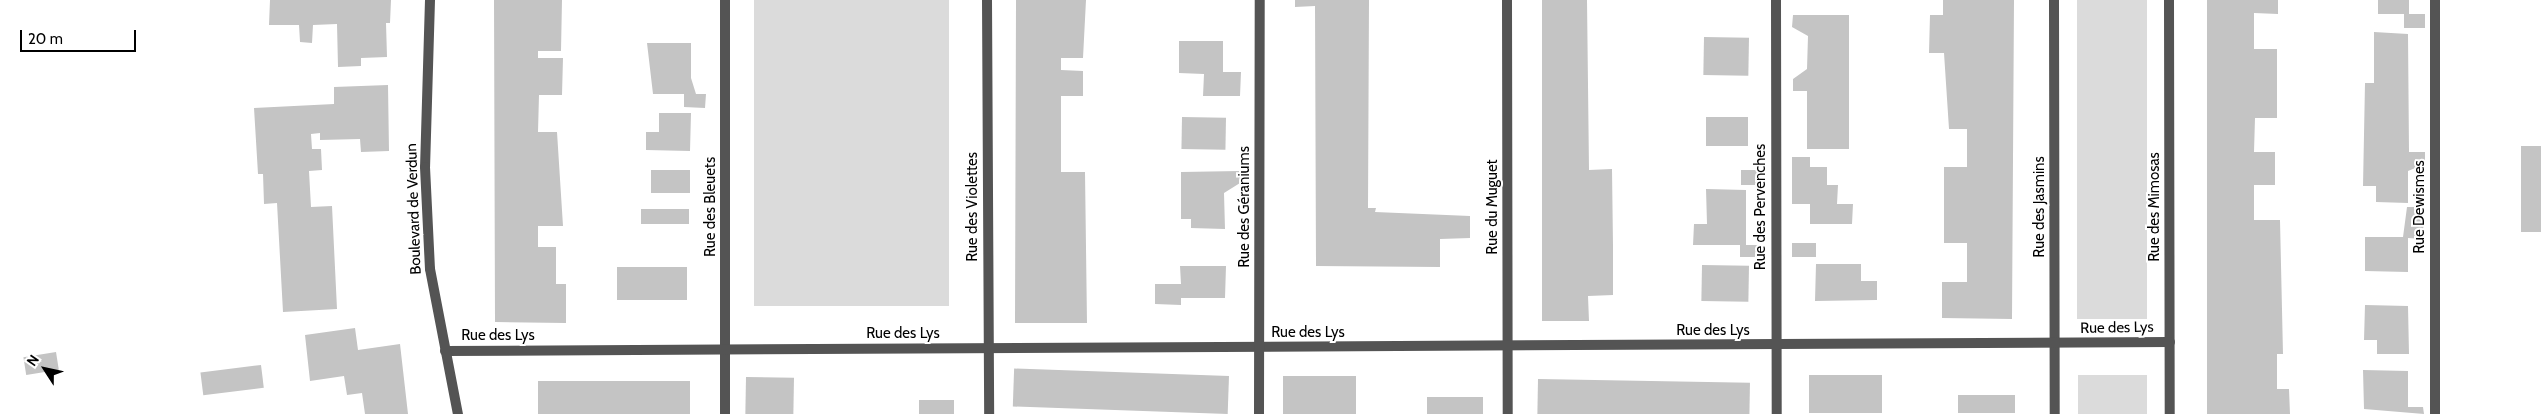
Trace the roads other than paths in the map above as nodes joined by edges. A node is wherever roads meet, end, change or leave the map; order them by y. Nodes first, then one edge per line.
1 (430, 0) edge
2 (725, 0) edge
3 (988, 0) edge
4 (1260, 0) edge
5 (1507, 0) edge
6 (1776, 0) edge
7 (2054, 0) edge
8 (2169, 0) edge
9 (2435, 0) edge
10 (2170, 342) junction
11 (2056, 345) junction
12 (1777, 346) junction
13 (1508, 347) junction
14 (1259, 348) junction
15 (989, 349) junction
16 (726, 350) junction
17 (445, 351) junction
18 (458, 414) edge
19 (726, 414) edge
20 (989, 414) edge
21 (1259, 414) edge
22 (1508, 414) edge
23 (1777, 414) edge
24 (2055, 414) edge
25 (2170, 414) edge
26 (2435, 414) edge

1 - 17 street, Boulevard de Verdun
2 - 16 street, Rue des Bleuets
3 - 15 street, Rue des Violettes
4 - 14 street, Rue des Géraniums
5 - 13 street, Rue du Muguet
6 - 12 street, Rue des Pervenches
7 - 11 street, Rue des Jasmins
8 - 10 street, Rue des Mimosas
9 - 26 street, Rue Dewismes
10 - 11 street, Rue des Lys
10 - 25 street, Rue des Mimosas
11 - 12 street, Rue des Lys
11 - 24 street, Rue des Jasmins
12 - 13 street, Rue des Lys
12 - 23 street, Rue des Pervenches
13 - 14 street, Rue des Lys
13 - 22 street, Rue du Muguet
14 - 15 street, Rue des Lys
14 - 21 street, Rue des Géraniums
15 - 16 street, Rue des Lys
15 - 20 street, Rue des Violettes
16 - 17 street, Rue des Lys
16 - 19 street, Rue des Bleuets
17 - 18 street, Boulevard de Verdun

